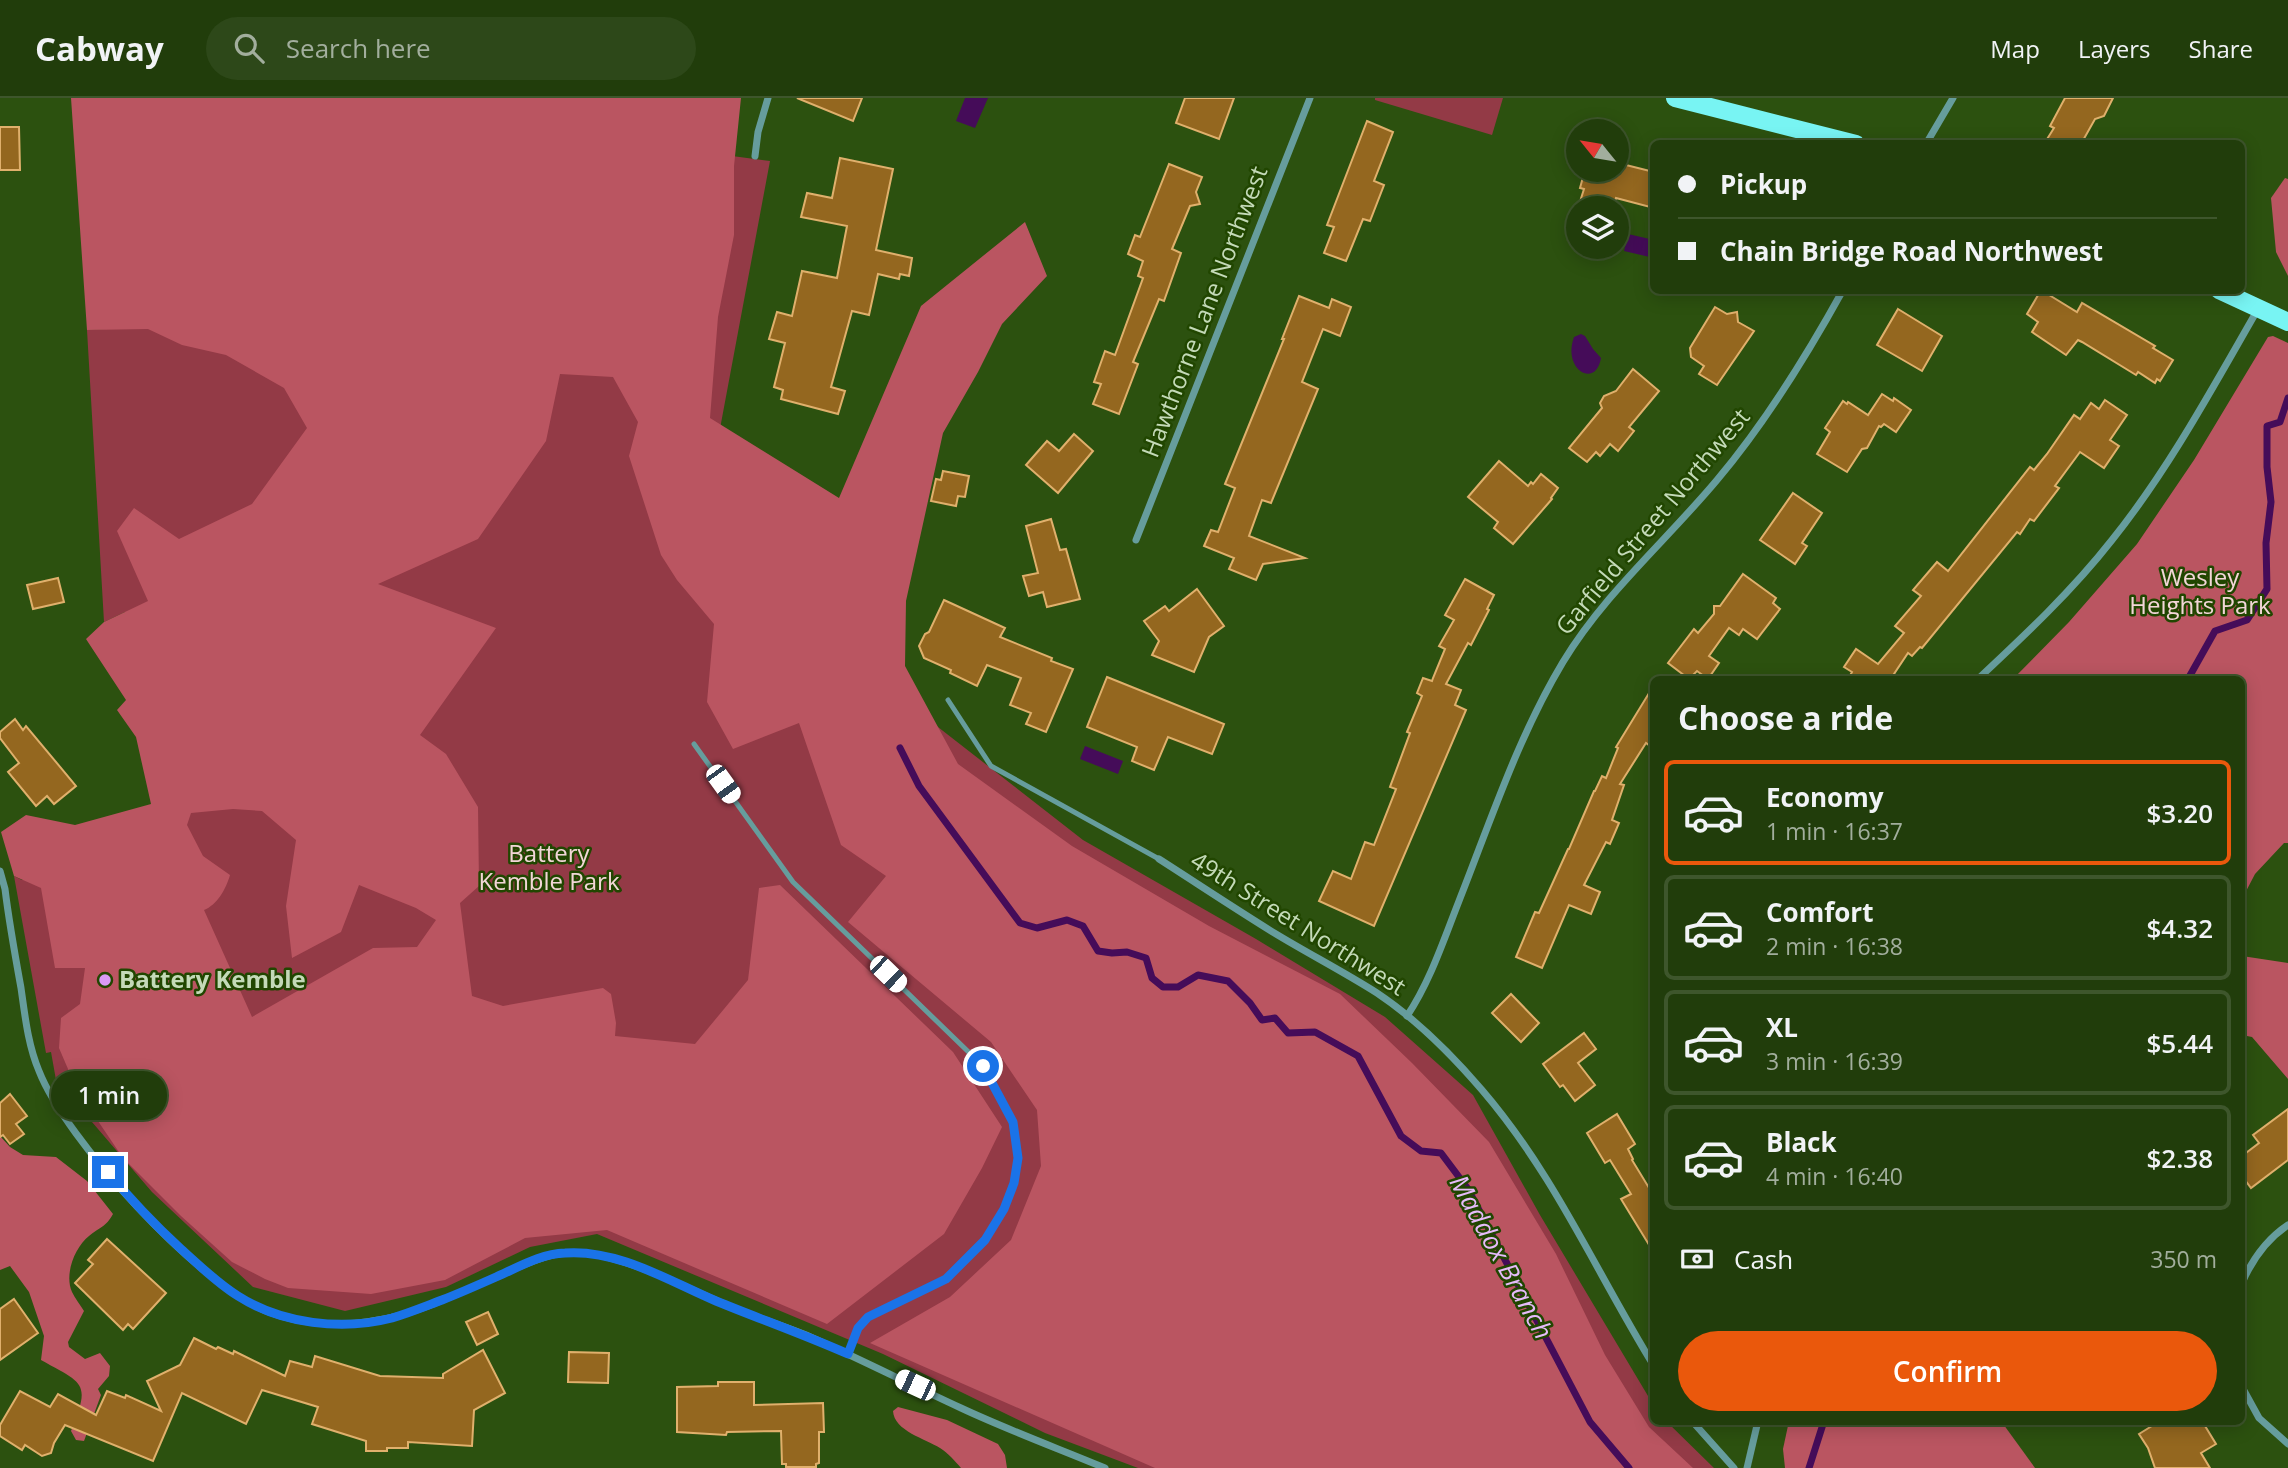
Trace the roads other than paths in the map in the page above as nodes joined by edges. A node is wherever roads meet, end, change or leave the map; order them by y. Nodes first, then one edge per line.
1 (768, 98) edge
2 (1310, 98) edge
3 (1675, 98) edge
4 (1952, 98) edge
5 (1840, 140) edge
6 (1928, 140) edge
7 (755, 156) dead end
8 (1841, 294) edge
9 (2228, 294) edge
10 (2258, 308) junction
11 (2288, 322) edge
12 (1136, 540) dead end
13 (1981, 676) edge
14 (948, 700) dead end
15 (694, 744) dead end
16 (1159, 859) joint
17 (0, 871) edge
18 (1407, 1016) junction
19 (2288, 1225) edge
20 (2245, 1277) edge
21 (848, 1354) junction
22 (1650, 1360) edge
23 (2245, 1392) edge
24 (1696, 1425) edge
25 (1757, 1425) edge
26 (2288, 1444) edge
27 (1105, 1468) edge
28 (1734, 1468) edge
29 (1747, 1468) edge

1 - 7 street
2 - 12 street, Hawthorne Lane Northwest
3 - 5 main road
4 - 6 street
8 - 18 street, Garfield Street Northwest
9 - 10 main road
10 - 11 main road
10 - 13 street
14 - 16 lane
15 - 21 lane
16 - 18 street, 49th Street Northwest
17 - 21 street
18 - 22 street, 49th Street Northwest
19 - 20 street
21 - 27 street
23 - 26 street
24 - 28 street
25 - 29 street

